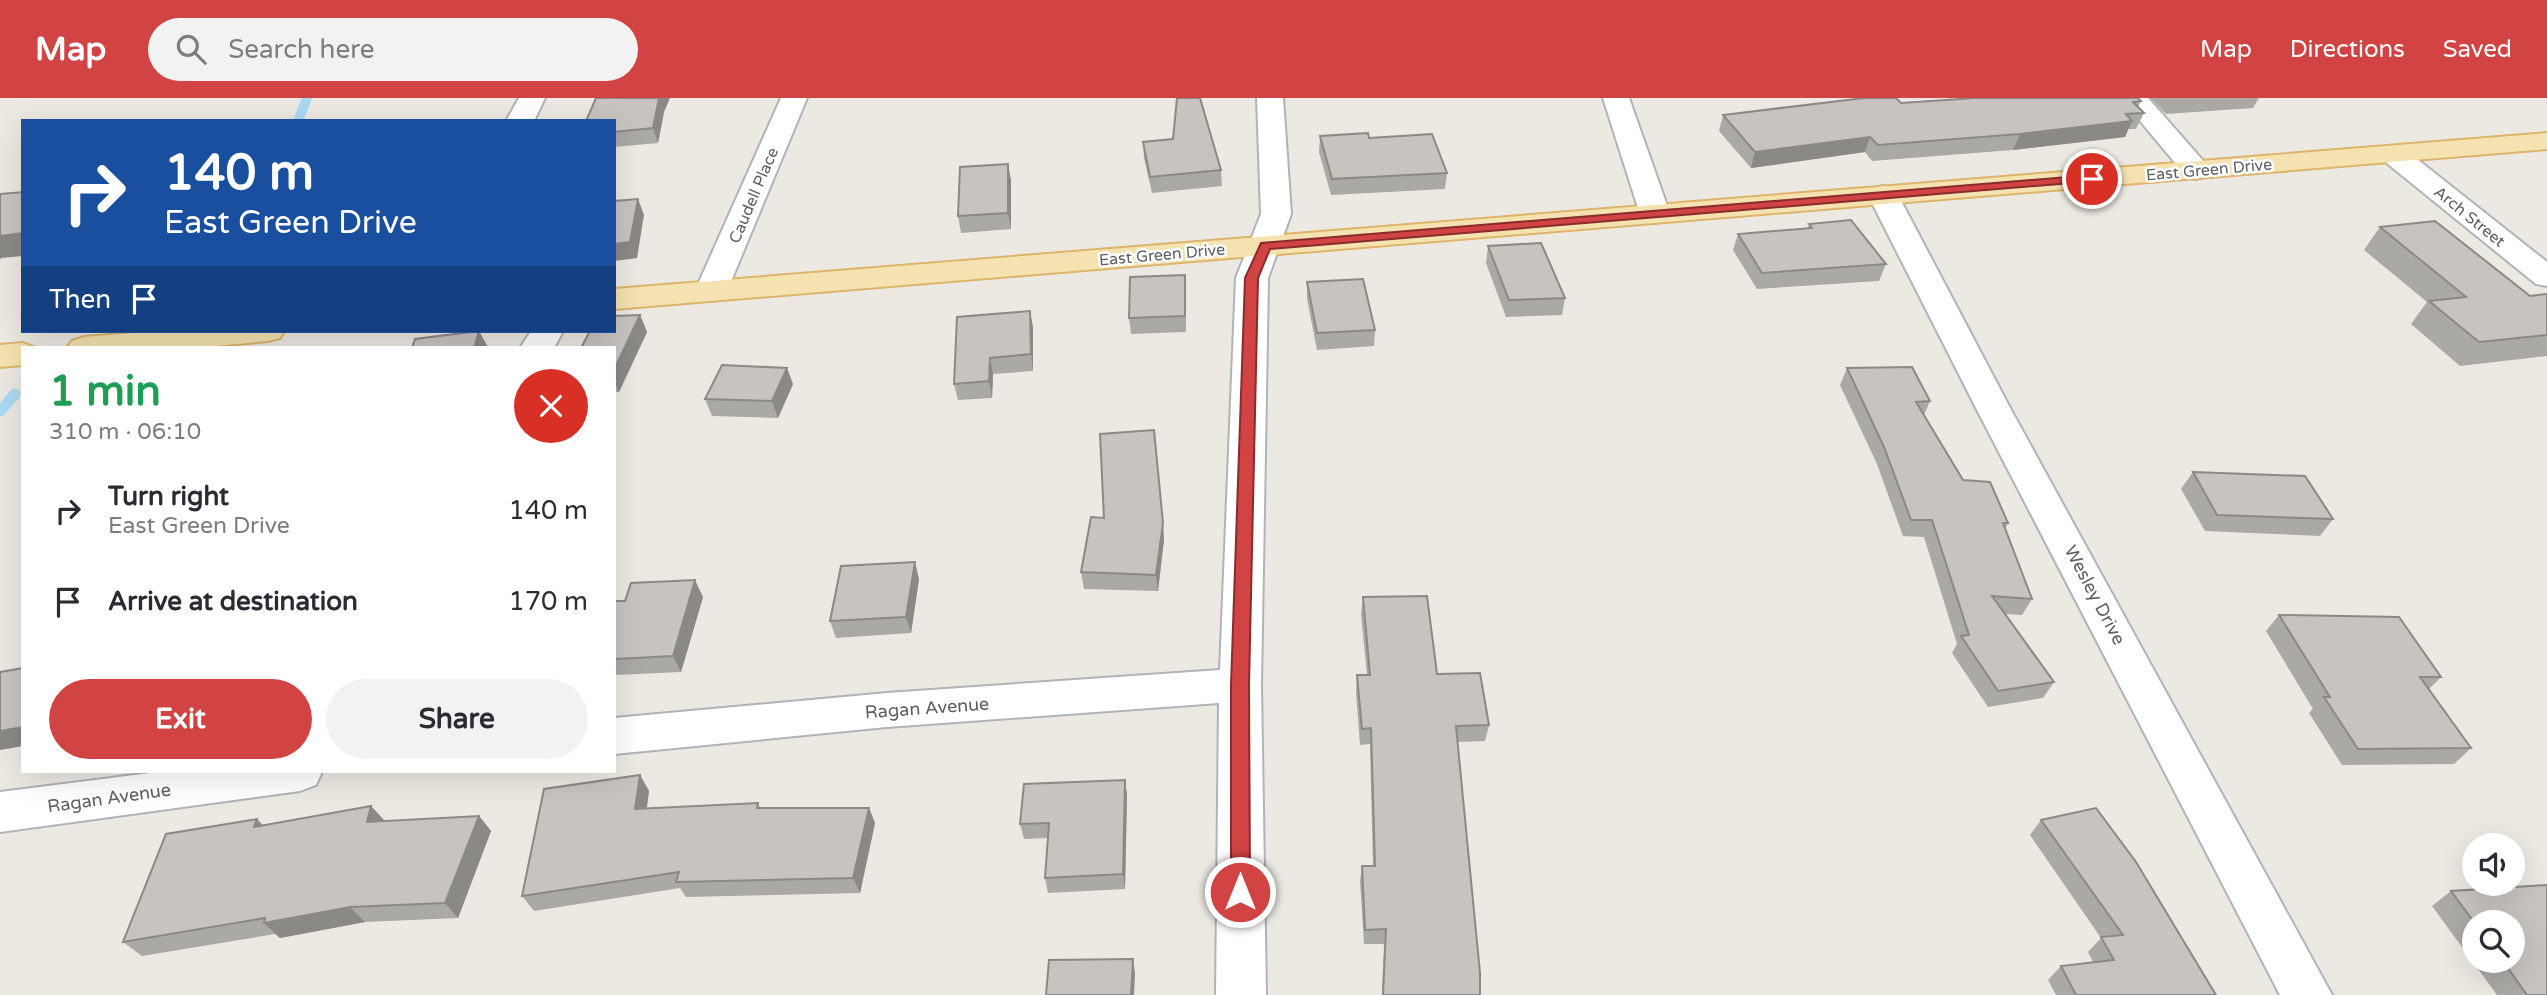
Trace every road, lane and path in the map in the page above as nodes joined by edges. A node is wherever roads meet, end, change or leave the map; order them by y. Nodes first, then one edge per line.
1 (532, 98) edge
2 (794, 98) edge
3 (1270, 98) edge
4 (1616, 98) edge
5 (2134, 98) edge
6 (521, 119) edge
7 (2547, 141) edge
8 (2393, 154) junction
9 (2196, 170) junction
10 (1883, 195) junction
11 (1655, 214) junction
12 (1265, 246) junction
13 (2547, 277) edge
14 (712, 291) junction
15 (616, 299) edge
16 (246, 333) edge
17 (106, 346) edge
18 (21, 354) edge
19 (0, 356) edge
20 (1240, 685) junction
21 (616, 736) edge
22 (292, 773) edge
23 (0, 812) edge
24 (1241, 995) edge
25 (2307, 995) edge

1 - 6 street
2 - 14 street, Caudell Place
3 - 12 street
4 - 11 street
5 - 9 street
7 - 8 main road, East Green Drive
8 - 9 main road, East Green Drive
8 - 13 street, Arch Street
9 - 10 main road, East Green Drive
10 - 11 main road, East Green Drive
10 - 25 street, Wesley Drive
11 - 12 main road, East Green Drive
12 - 14 main road, East Green Drive
12 - 20 street
14 - 15 main road, East Green Drive
16 - 17 main road
18 - 19 main road
20 - 21 street, Ragan Avenue
20 - 24 street
22 - 23 street, Ragan Avenue

